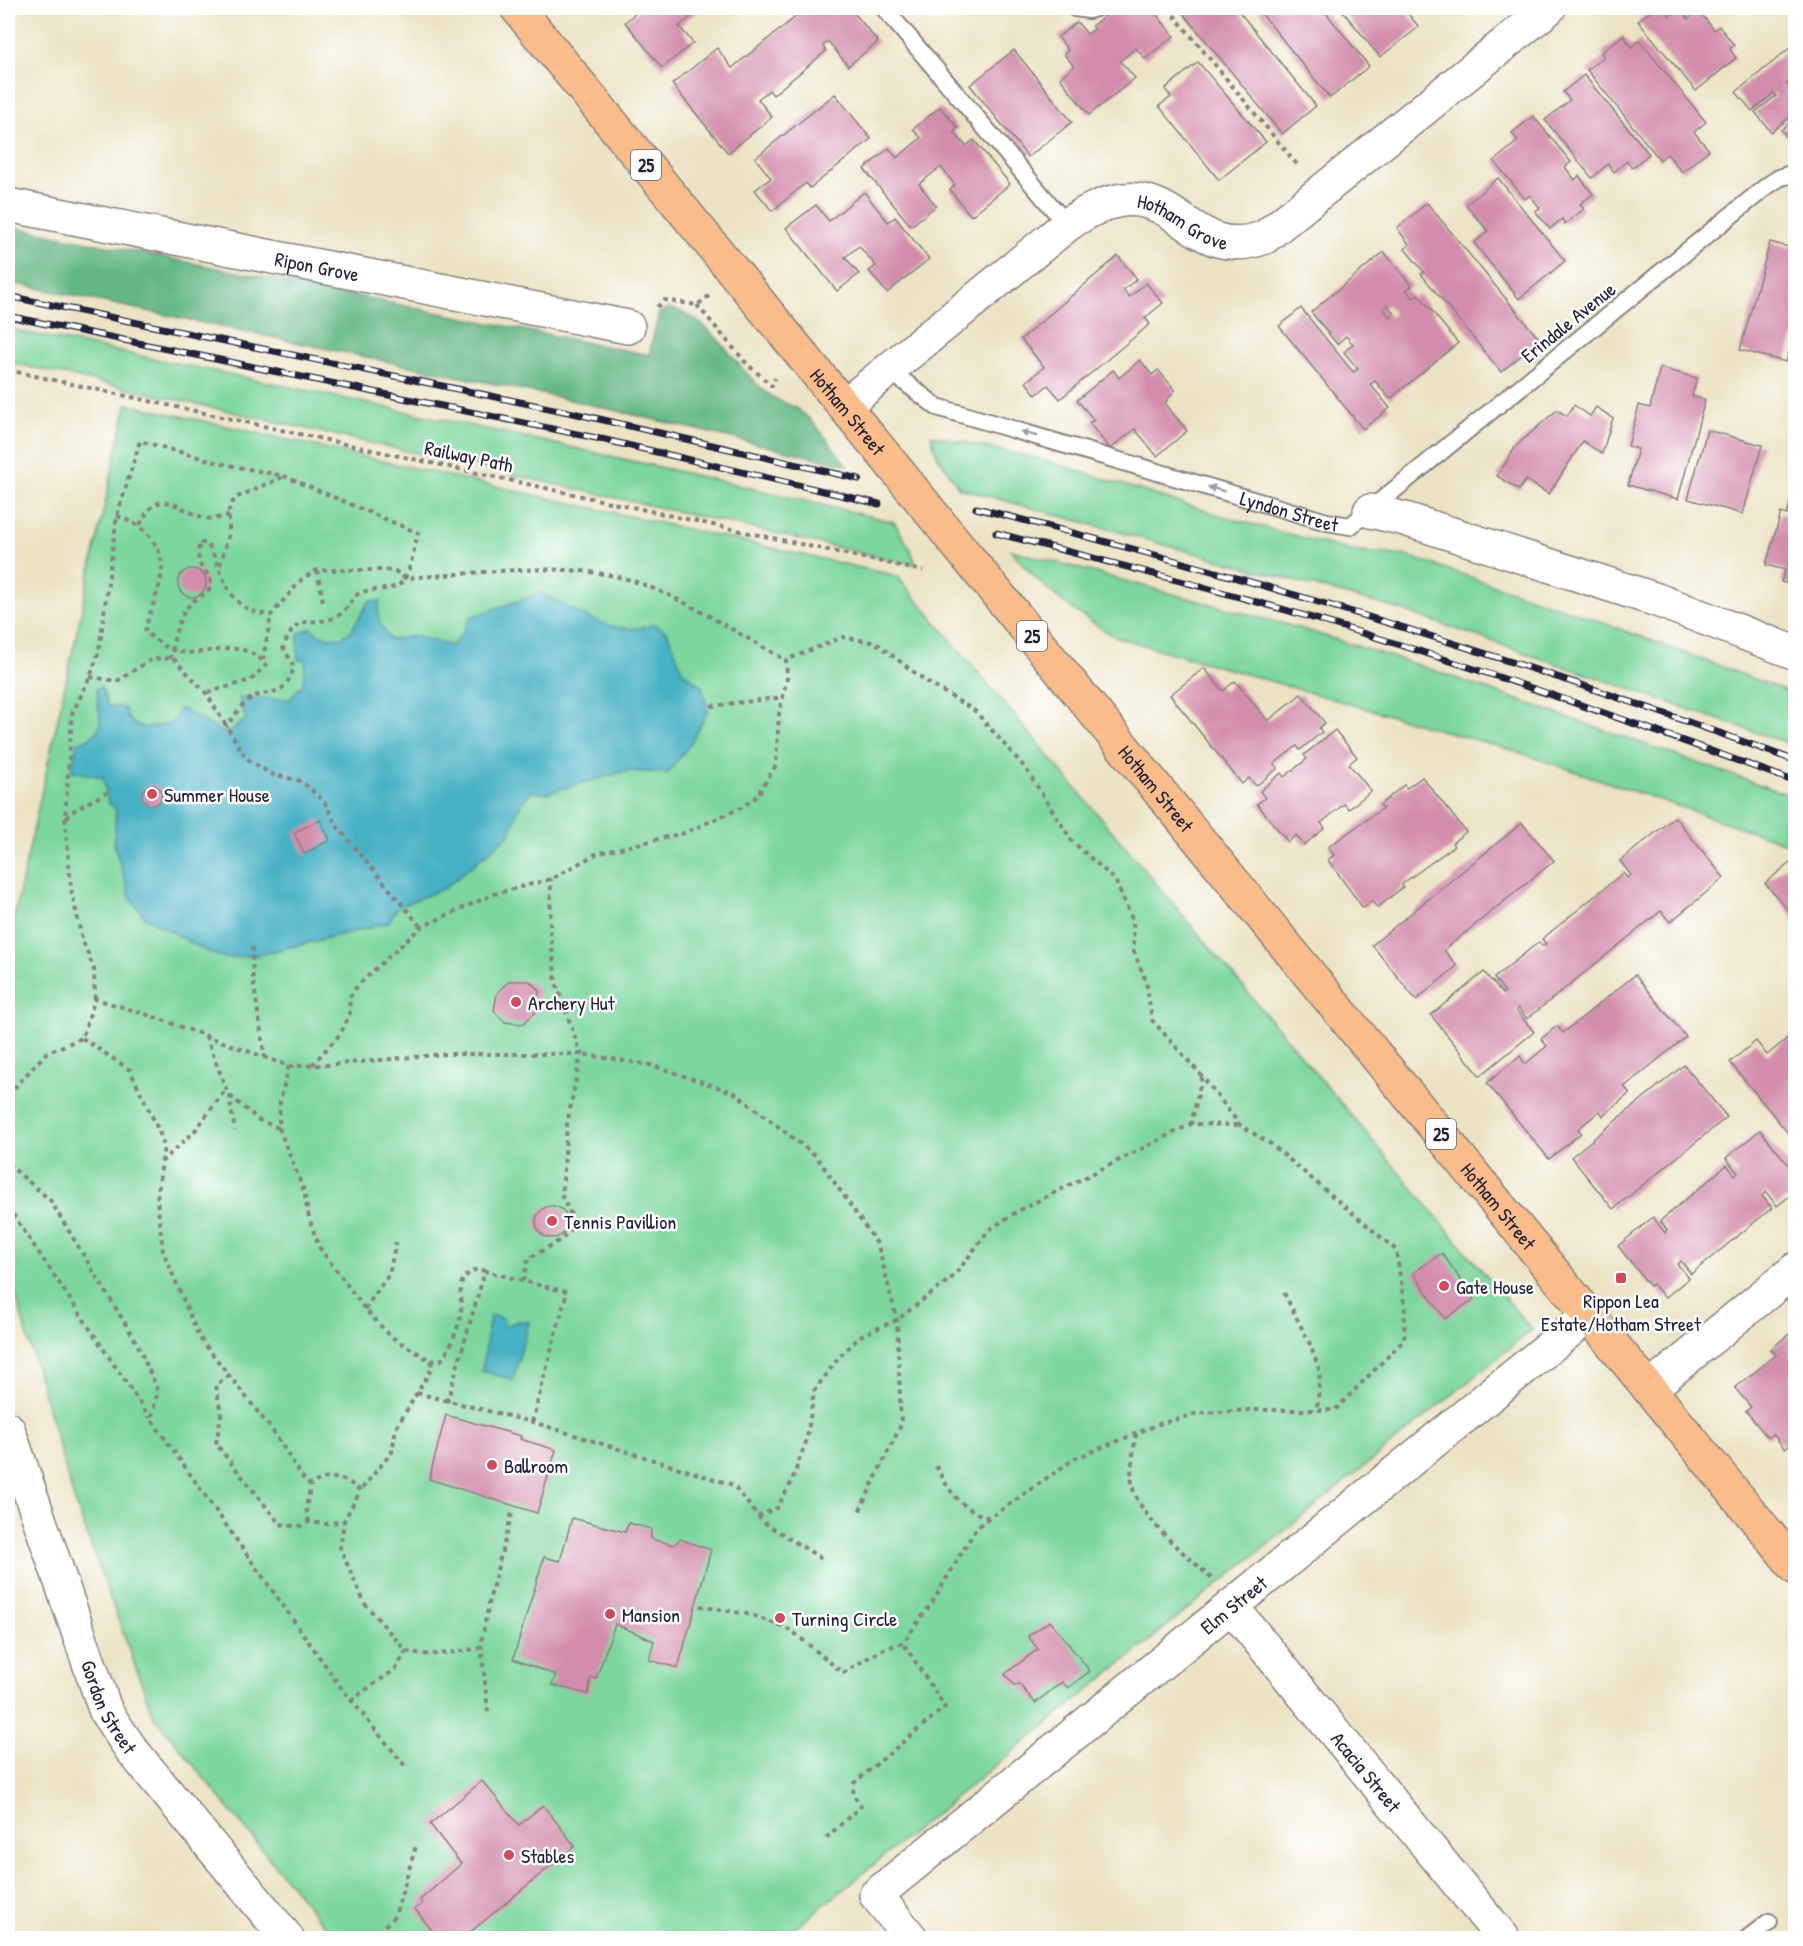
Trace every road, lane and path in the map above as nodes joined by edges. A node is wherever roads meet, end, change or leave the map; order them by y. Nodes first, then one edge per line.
1 (517, 8) edge
2 (884, 8) edge
3 (1075, 8) edge
4 (1095, 8) edge
5 (1168, 8) edge
6 (1549, 8) edge
7 (1796, 172) edge
8 (1320, 193) junction
9 (8, 204) edge
10 (1067, 225) junction
11 (705, 299) dead end
12 (665, 300) dead end
13 (698, 305) junction
14 (628, 327) dead end
15 (8, 370) edge
16 (889, 370) junction
17 (775, 378) dead end
18 (844, 406) junction
19 (284, 476) junction
20 (1370, 511) junction
21 (117, 516) junction
22 (229, 516) junction
23 (140, 525) junction
24 (220, 566) junction
25 (317, 570) junction
26 (923, 571) dead end
27 (405, 578) junction
28 (323, 602) dead end
29 (271, 615) junction
30 (172, 650) junction
31 (1796, 653) edge
32 (170, 659) junction
33 (786, 660) junction
34 (262, 661) junction
35 (90, 677) junction
36 (206, 693) junction
37 (784, 696) junction
38 (711, 706) dead end
39 (226, 727) junction
40 (108, 792) dead end
41 (65, 818) junction
42 (551, 879) junction
43 (422, 927) junction
44 (252, 946) dead end
45 (95, 999) junction
46 (206, 1035) junction
47 (82, 1038) junction
48 (581, 1054) junction
49 (265, 1059) junction
50 (312, 1065) junction
51 (289, 1066) junction
52 (1202, 1076) junction
53 (226, 1089) junction
54 (8, 1095) edge
55 (229, 1096) junction
56 (1191, 1124) junction
57 (1240, 1125) junction
58 (279, 1128) junction
59 (235, 1131) dead end
60 (160, 1162) junction
61 (8, 1164) edge
62 (8, 1207) edge
63 (396, 1242) dead end
64 (1796, 1269) edge
65 (485, 1271) junction
66 (523, 1281) junction
67 (1284, 1293) dead end
68 (365, 1309) junction
69 (1589, 1315) junction
70 (897, 1320) junction
71 (431, 1361) junction
72 (230, 1375) junction
73 (1649, 1389) junction
74 (417, 1393) junction
75 (447, 1402) junction
76 (1317, 1410) junction
77 (151, 1419) junction
78 (532, 1422) junction
79 (8, 1429) edge
80 (1136, 1434) junction
81 (936, 1466) dead end
82 (311, 1485) junction
83 (360, 1491) junction
84 (512, 1513) dead end
85 (858, 1514) dead end
86 (758, 1516) junction
87 (990, 1518) junction
88 (344, 1521) junction
89 (309, 1522) junction
90 (822, 1559) dead end
91 (1796, 1568) edge
92 (1224, 1596) junction
93 (695, 1605) dead end
94 (903, 1643) junction
95 (480, 1648) junction
96 (406, 1651) junction
97 (351, 1700) junction
98 (488, 1712) dead end
99 (405, 1766) dead end
100 (826, 1838) dead end
101 (416, 1845) dead end
102 (1769, 1922) dead end
103 (287, 1938) edge
104 (372, 1938) edge
105 (911, 1938) edge
106 (1503, 1938) edge
107 (1748, 1938) edge

1 - 18 main road, Hotham Street / 25
2 - 10 lane
3 - 4 lane
5 - 8 path
6 - 8 street, Hotham Grove
7 - 20 lane, Erindale Avenue
8 - 10 street, Hotham Grove
9 - 14 street, Ripon Grove
10 - 16 street, Hotham Grove
11 - 13 path
12 - 13 path
13 - 17 path
15 - 26 path, Railway Path
16 - 18 street, Hotham Grove
20 -> 16 lane, Lyndon Street
18 - 69 main road, Hotham Street / 25, bridge
19 - 21 path
19 - 22 path
19 - 27 path
20 - 31 street, Lyndon Street
21 - 23 path
21 - 35 path
22 - 23 path
22 - 24 path
23 - 30 path
24 - 29 path
24 - 30 path
25 - 27 path
25 - 28 path
25 - 29 path
27 - 33 path
27 - 39 path
29 - 34 path
30 - 32 path
30 - 34 path
32 - 35 path
32 - 36 path
33 - 37 path
33 - 52 path
34 - 36 path
35 - 41 path
36 - 39 path
37 - 38 path
37 - 42 path
39 - 43 path
40 - 41 path
41 - 45 path
42 - 43 path
42 - 48 path
43 - 50 path
44 - 49 path
45 - 46 path
45 - 47 path
46 - 49 path
46 - 53 path
47 - 54 path
47 - 60 path
48 - 50 path
48 - 66 path
48 - 70 path
49 - 51 path
50 - 51 path
51 - 58 path
52 - 56 path
52 - 57 path
53 - 55 path
53 - 60 path
55 - 58 path
55 - 59 path
56 - 57 path
56 - 70 path
57 - 76 path
58 - 68 path
60 - 72 path
61 - 77 path
62 - 77 path
63 - 68 path
64 - 73 street
65 - 66 path
65 - 71 path
65 - 75 path
66 - 78 path
67 - 76 path
68 - 71 path
69 - 73 main road, Hotham Street / 25
69 - 92 street, Elm Street
70 - 85 path
70 - 86 path
71 - 74 path
72 - 82 path
72 - 89 path
73 - 91 main road, Hotham Street / 25
74 - 75 path
74 - 83 path
75 - 78 path
76 - 80 path
77 - 97 path
78 - 86 path
79 - 103 street, Gordon Street
80 - 87 path
80 - 92 path
81 - 87 path
82 - 83 path
82 - 89 path
83 - 88 path
84 - 95 path
86 - 90 path
87 - 94 path
88 - 89 path
88 - 96 path
92 - 105 street, Elm Street
92 - 106 street, Acacia Street
93 - 94 path
94 - 100 path
95 - 96 path
95 - 98 path
96 - 97 path
97 - 99 path
101 - 104 path
102 - 107 lane

